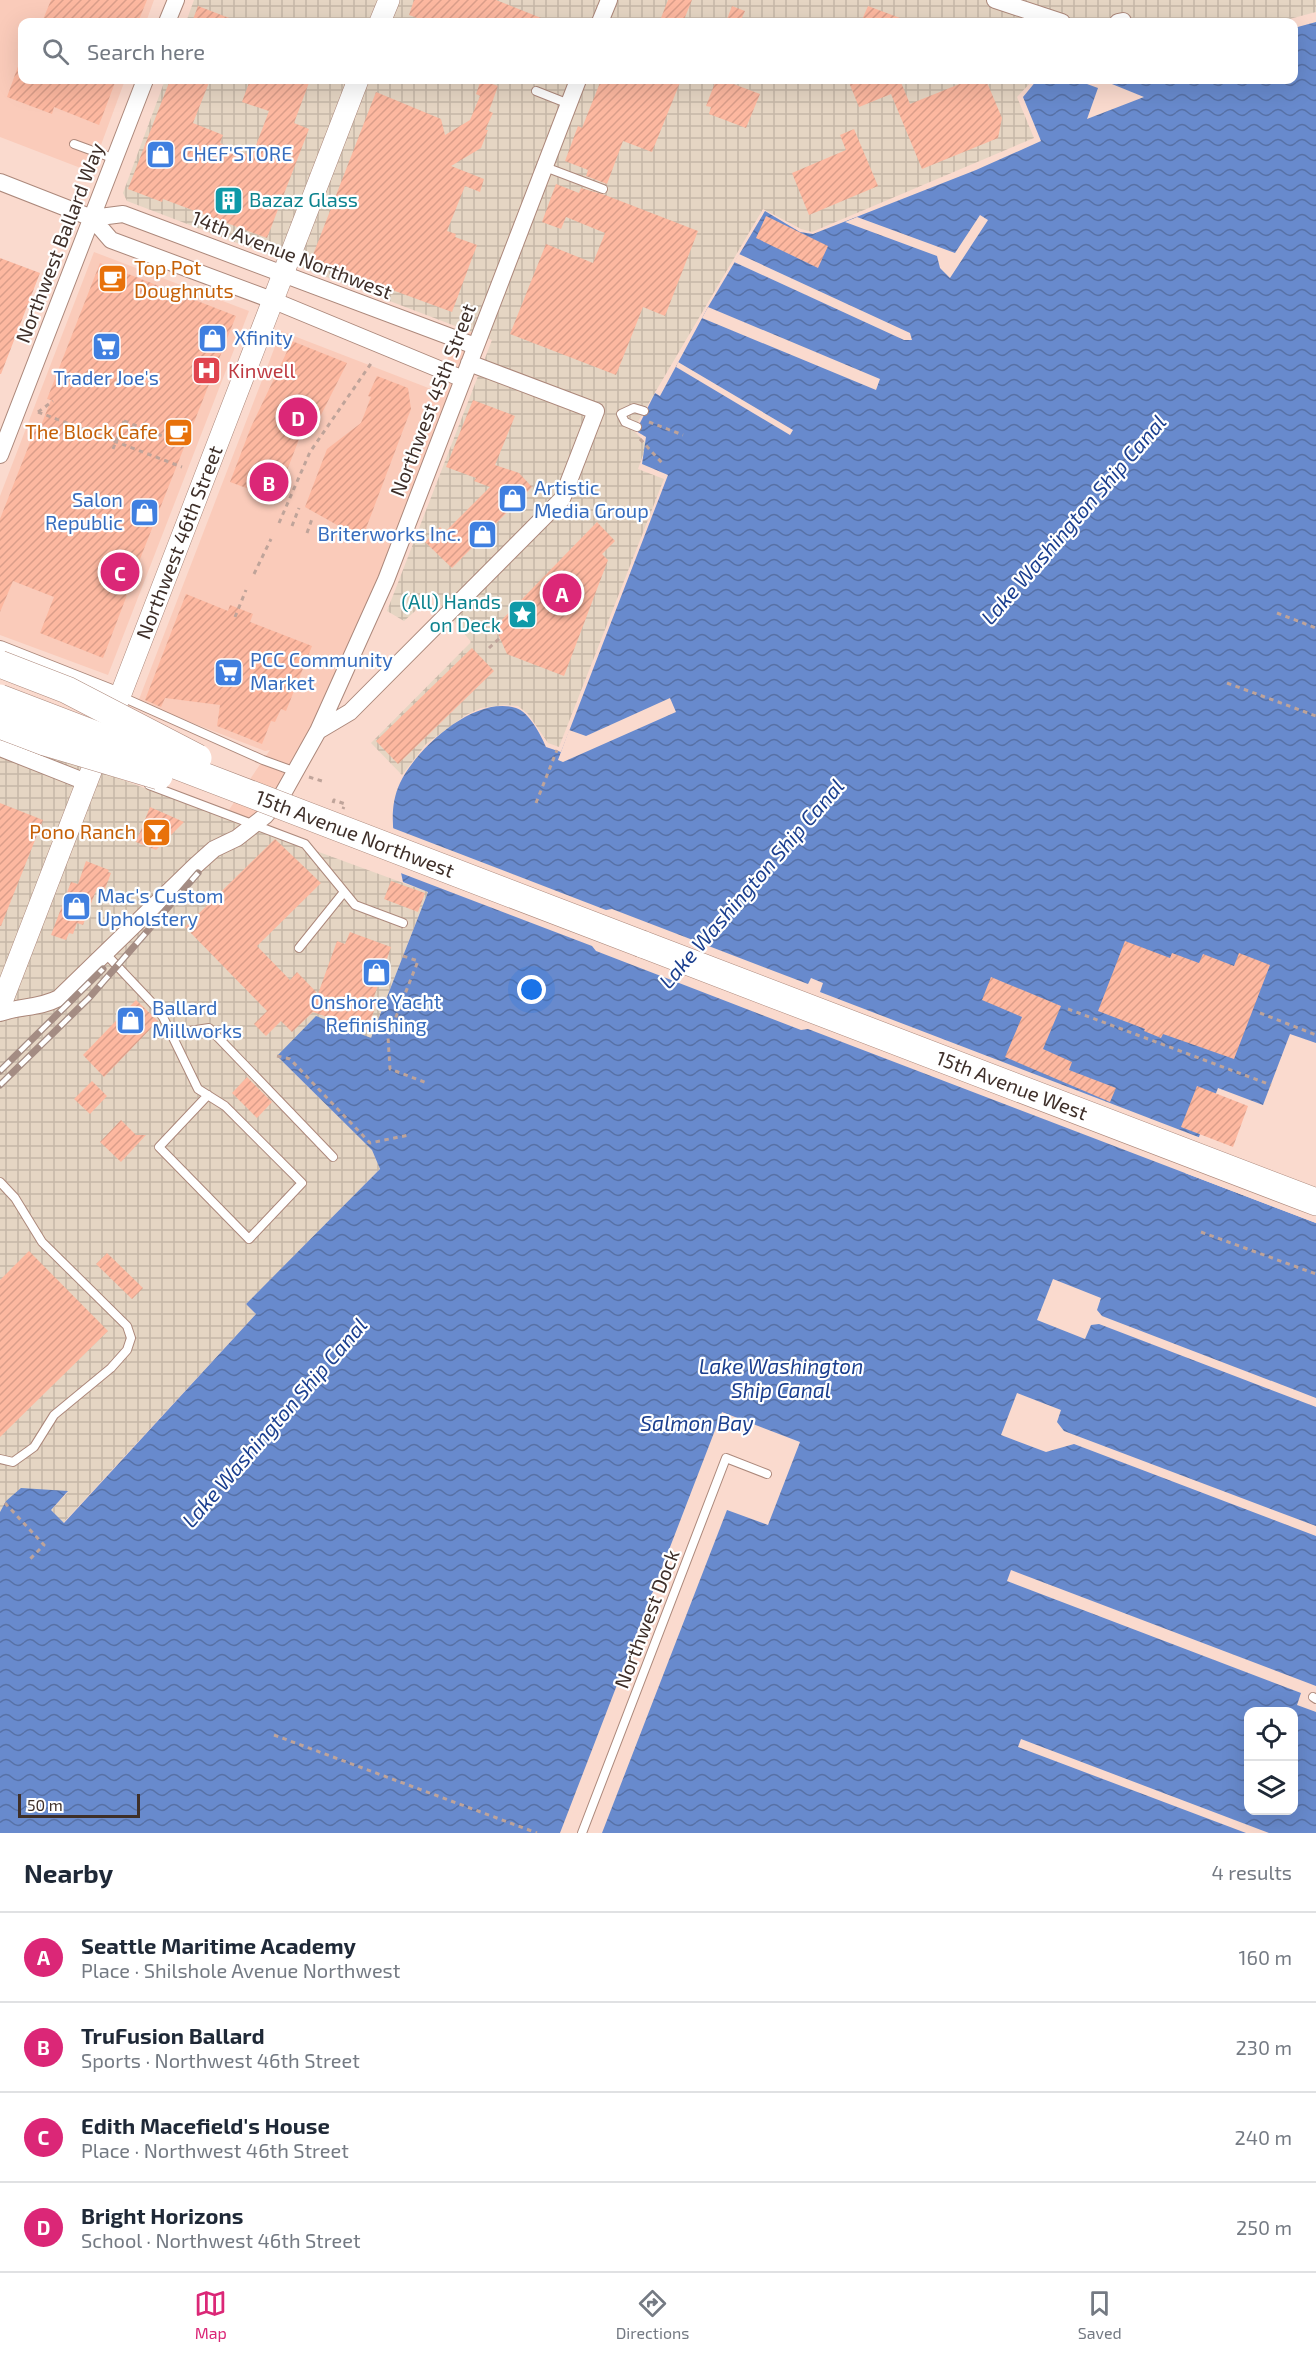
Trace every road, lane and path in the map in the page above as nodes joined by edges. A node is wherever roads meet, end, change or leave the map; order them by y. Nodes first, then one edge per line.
1 (176, 0) edge
2 (389, 0) edge
3 (609, 0) edge
4 (994, 0) edge
5 (169, 18) edge
6 (382, 18) edge
7 (602, 18) edge
8 (1050, 18) edge
9 (143, 84) edge
10 (356, 84) edge
11 (576, 84) edge
12 (536, 91) dead end
13 (569, 104) junction
14 (74, 144) dead end
15 (115, 159) junction
16 (545, 167) junction
17 (0, 182) edge
18 (603, 189) dead end
19 (92, 218) junction
20 (283, 274) junction
21 (272, 300) junction
22 (475, 346) junction
23 (372, 362) dead end
24 (466, 371) junction
25 (52, 401) dead end
26 (644, 411) dead end
27 (646, 421) dead end
28 (636, 431) joint
29 (683, 435) dead end
30 (190, 447) dead end
31 (113, 449) dead end
32 (0, 455) edge
33 (663, 464) dead end
34 (182, 466) dead end
35 (299, 507) dead end
36 (314, 516) dead end
37 (279, 523) dead end
38 (292, 526) dead end
39 (307, 533) dead end
40 (271, 539) dead end
41 (254, 574) dead end
42 (246, 590) dead end
43 (1277, 613) dead end
44 (235, 617) dead end
45 (1316, 628) edge
46 (500, 638) dead end
47 (489, 648) dead end
48 (0, 650) edge
49 (0, 664) edge
50 (1227, 683) dead end
51 (119, 696) junction
52 (0, 698) edge
53 (1316, 716) edge
54 (0, 725) edge
55 (318, 731) junction
56 (0, 748) edge
57 (557, 750) dead end
58 (299, 772) junction
59 (89, 773) junction
60 (125, 776) dead end
61 (136, 780) dead end
62 (325, 782) dead end
63 (334, 800) dead end
64 (536, 803) dead end
65 (291, 809) junction
66 (343, 810) dead end
67 (254, 825) junction
68 (344, 892) junction
69 (403, 923) dead end
70 (299, 948) dead end
71 (105, 953) junction
72 (403, 956) dead end
73 (709, 969) joint
74 (4, 979) edge
75 (0, 1006) edge
76 (1068, 1009) dead end
77 (0, 1013) edge
78 (1260, 1013) dead end
79 (171, 1034) junction
80 (1316, 1035) edge
81 (277, 1056) dead end
82 (427, 1083) dead end
83 (1271, 1085) dead end
84 (208, 1095) junction
85 (409, 1135) dead end
86 (333, 1157) dead end
87 (0, 1182) edge
88 (1316, 1202) edge
89 (1201, 1232) dead end
90 (1316, 1274) edge
91 (0, 1459) edge
92 (767, 1474) dead end
93 (5, 1503) dead end
94 (29, 1560) dead end
95 (274, 1735) dead end
96 (537, 1833) edge
97 (582, 1833) edge

1 - 5 street
2 - 6 street
3 - 7 street
4 - 8 street
9 - 15 street, Northwest Ballard Way
10 - 20 street, Northwest 46th Street
11 - 13 street, Northwest 45th Street
12 - 13 lane
13 - 16 street, Northwest 45th Street
14 - 15 lane
15 - 19 street, Northwest Ballard Way
16 - 18 lane
16 - 22 street, Northwest 45th Street
17 - 19 street, 14th Avenue Northwest
19 - 20 street, 14th Avenue Northwest
19 - 21 street, 14th Avenue Northwest
19 - 32 street, Northwest Ballard Way
20 - 21 street, Northwest 46th Street
20 - 22 street, 14th Avenue Northwest
21 - 24 street, 14th Avenue Northwest
21 - 51 street, Northwest 46th Street
22 - 24 street, Northwest 45th Street
23 - 37 path
24 - 55 street, Northwest 45th Street
24 - 55 street, 14th Avenue Northwest
25 - 34 path
26 - 28 lane
27 - 29 path
28 - 33 path
30 - 31 path, bridge
35 - 38 path
36 - 39 path
40 - 41 path
42 - 44 path
43 - 45 path
46 - 47 path
48 - 51 street, 15th Avenue Northwest
49 - 65 main road, bridge
50 - 53 path
51 - 58 lane, 15th Avenue Northwest
51 - 59 street, Northwest 46th Street
52 - 65 main road, 15th Avenue Northwest, bridge
54 - 65 main road, bridge
55 - 58 street, Northwest 45th Street
56 - 59 street
57 - 64 path
58 - 62 path
58 - 67 street, Northwest 45th Street
59 - 60 lane
59 - 74 street, Northwest 46th Street
61 - 67 lane, 15th Avenue Northwest
63 - 66 path
65 - 73 main road, 15th Avenue Northwest, bridge
67 - 68 lane, 15th Avenue Northwest
67 - 71 street, Northwest 45th Street
68 - 69 lane
68 - 70 lane
71 - 77 street, Northwest 45th Street
71 - 79 lane
72 - 82 path
73 - 88 main road, 15th Avenue West
74 - 75 street, Northwest 46th Street
76 - 83 path
78 - 80 path
79 - 84 lane
79 - 86 lane
81 - 85 path
84 - 84 lane
87 - 91 lane
89 - 90 path
92 - 97 lane, Northwest Dock
93 - 94 path
95 - 96 path

